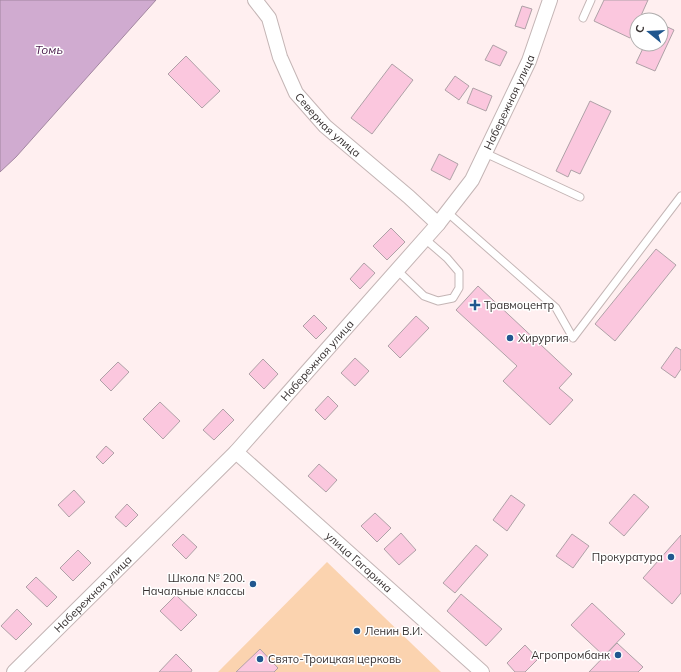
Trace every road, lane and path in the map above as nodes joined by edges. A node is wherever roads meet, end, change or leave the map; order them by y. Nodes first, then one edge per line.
1 (255, 0) edge
2 (550, 0) edge
3 (591, 0) edge
4 (583, 18) dead end
5 (485, 153) junction
6 (580, 196) dead end
7 (681, 196) edge
8 (447, 212) junction
9 (438, 224) junction
10 (425, 239) junction
11 (398, 270) junction
12 (236, 452) junction
13 (14, 672) edge
14 (482, 672) edge

1 - 9 street, Северная улица
2 - 5 street, Набережная улица
3 - 4 lane
5 - 6 lane
5 - 8 street, Набережная улица
7 - 8 lane
8 - 9 street, Набережная улица
9 - 10 street, Набережная улица
10 - 11 street, Набережная улица
10 - 11 lane
11 - 12 street, Набережная улица
12 - 13 street, Набережная улица
12 - 14 street, улица Гагарина

